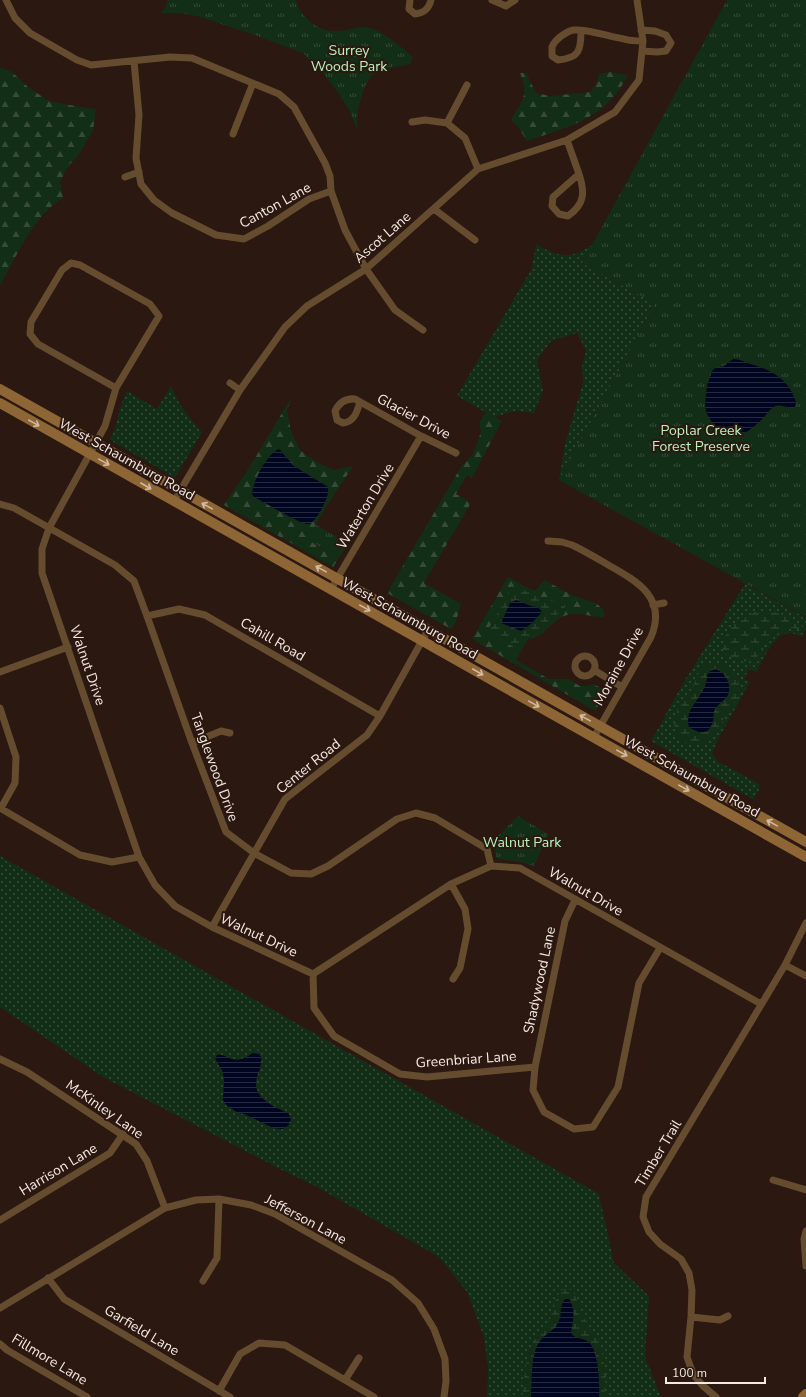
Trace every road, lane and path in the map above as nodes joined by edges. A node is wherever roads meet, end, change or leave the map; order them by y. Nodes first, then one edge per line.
1 (410, 0) edge
2 (431, 0) edge
3 (492, 0) edge
4 (515, 0) edge
5 (636, 0) edge
6 (4, 2) edge
7 (641, 30) junction
8 (581, 31) junction
9 (643, 41) junction
10 (642, 51) junction
11 (134, 60) junction
12 (252, 83) junction
13 (467, 85) dead end
14 (412, 122) dead end
15 (447, 123) junction
16 (234, 134) dead end
17 (567, 140) junction
18 (478, 169) junction
19 (139, 172) junction
20 (578, 174) junction
21 (125, 177) dead end
22 (331, 191) junction
23 (434, 208) junction
24 (475, 240) dead end
25 (366, 269) junction
26 (423, 330) dead end
27 (230, 383) dead end
28 (116, 388) junction
29 (0, 389) edge
30 (240, 390) junction
31 (360, 402) dead end
32 (0, 403) edge
33 (421, 436) junction
34 (96, 443) junction
35 (456, 453) dead end
36 (90, 454) junction
37 (180, 491) junction
38 (174, 501) junction
39 (0, 504) edge
40 (49, 528) junction
41 (548, 541) dead end
42 (337, 579) junction
43 (331, 589) junction
44 (664, 602) dead end
45 (653, 605) junction
46 (147, 616) junction
47 (428, 630) junction
48 (422, 640) junction
49 (68, 646) junction
50 (594, 670) dead end
51 (0, 672) edge
52 (622, 687) junction
53 (0, 708) edge
54 (380, 716) junction
55 (600, 726) junction
56 (230, 733) dead end
57 (594, 737) junction
58 (192, 743) junction
59 (0, 808) edge
60 (806, 842) edge
61 (254, 853) junction
62 (806, 856) edge
63 (139, 857) junction
64 (491, 866) junction
65 (451, 884) junction
66 (575, 900) junction
67 (806, 923) edge
68 (212, 927) junction
69 (660, 948) junction
70 (785, 965) junction
71 (313, 974) junction
72 (806, 976) edge
73 (453, 979) dead end
74 (761, 1004) junction
75 (0, 1059) edge
76 (535, 1067) junction
77 (123, 1134) junction
78 (773, 1180) dead end
79 (806, 1190) edge
80 (220, 1199) junction
81 (164, 1208) junction
82 (0, 1220) edge
83 (806, 1231) edge
84 (806, 1266) edge
85 (48, 1278) junction
86 (203, 1281) dead end
87 (0, 1308) edge
88 (728, 1316) dead end
89 (691, 1317) junction
90 (0, 1344) edge
91 (359, 1358) dead end
92 (345, 1380) junction
93 (219, 1391) junction
94 (806, 1394) edge
95 (87, 1397) edge
96 (230, 1397) edge
97 (374, 1397) edge
98 (444, 1397) edge
99 (716, 1397) edge
100 (804, 1397) edge

1 - 2 street
3 - 4 street
5 - 7 street, Ascot Lane
6 - 11 street
7 - 9 street, Ascot Lane
7 - 10 street
8 - 8 street
8 - 9 street
9 - 10 street, Ascot Lane
10 - 17 street, Ascot Lane
11 - 12 street
11 - 19 street, Canton Lane
12 - 16 street
12 - 22 street
13 - 15 street
14 - 15 street
15 - 18 street
17 - 18 street, Ascot Lane
17 - 20 street
18 - 23 street, Ascot Lane
19 - 21 street
19 - 22 street, Canton Lane
20 - 20 street
22 - 25 street
23 - 24 street
23 - 25 street, Ascot Lane
25 - 26 street
25 - 30 street, Ascot Lane
27 - 30 street
28 - 28 street, Walnut Drive
28 - 34 street, Walnut Drive
29 - 34 main road, West Schaumburg Road
30 - 37 street, Ascot Lane
31 - 33 street, Glacier Drive
32 -> 36 main road, West Schaumburg Road
33 - 35 street, Glacier Drive
33 - 42 street, Waterton Drive
34 - 36 street, Walnut Drive
34 - 37 main road, West Schaumburg Road
36 -> 38 main road, West Schaumburg Road
36 - 40 street, Walnut Drive
37 - 38 street, Ascot Lane
42 -> 37 main road, West Schaumburg Road
38 - 43 main road, West Schaumburg Road
39 - 40 street, Tanglewood Drive
40 - 46 street, Tanglewood Drive
40 - 49 street, Walnut Drive
41 - 45 street, Moraine Drive
42 - 43 street, Waterton Drive
42 - 47 main road, West Schaumburg Road
43 -> 48 main road, West Schaumburg Road
44 - 45 street
45 - 52 street, Moraine Drive
46 - 54 street, Cahill Road
46 - 58 street, Tanglewood Drive
47 - 48 street, Center Road
55 -> 47 main road, West Schaumburg Road
48 - 54 street, Center Road
48 -> 57 main road, West Schaumburg Road
49 - 51 street
49 - 63 street, Walnut Drive
50 - 52 street
52 - 55 street, Moraine Drive
53 - 59 street
54 - 61 street, Center Road
55 - 57 street, Moraine Drive
60 -> 55 main road, West Schaumburg Road
56 - 58 street
57 -> 62 main road, West Schaumburg Road
58 - 61 street, Tanglewood Drive
59 - 63 street
61 - 64 street, Tanglewood Drive
61 - 68 street, Center Road
63 - 68 street, Walnut Drive
64 - 65 street, Walnut Drive
64 - 66 street, Walnut Drive
65 - 71 street, Walnut Drive
65 - 73 street
66 - 69 street, Walnut Drive
66 - 76 street, Shadywood Lane
67 - 70 street, Timber Trail
68 - 71 street, Walnut Drive
69 - 74 street, Walnut Drive
69 - 76 street, Shadywood Lane
70 - 72 street
70 - 74 street, Timber Trail
71 - 76 street, Greenbriar Lane
74 - 89 street, Timber Trail
75 - 77 street, McKinley Lane
77 - 81 street, McKinley Lane
77 - 82 street, Harrison Lane
78 - 79 street
80 - 81 street, Jefferson Lane
80 - 86 street
80 - 98 street, Jefferson Lane
81 - 85 street, Jefferson Lane
83 - 84 street
85 - 87 street, Jefferson Lane
85 - 93 street, Garfield Lane
88 - 89 street
89 - 99 street, Timber Trail
90 - 95 street, Fillmore Lane
91 - 92 street
92 - 93 street
92 - 97 street
93 - 96 street, Garfield Lane
94 - 100 main road

